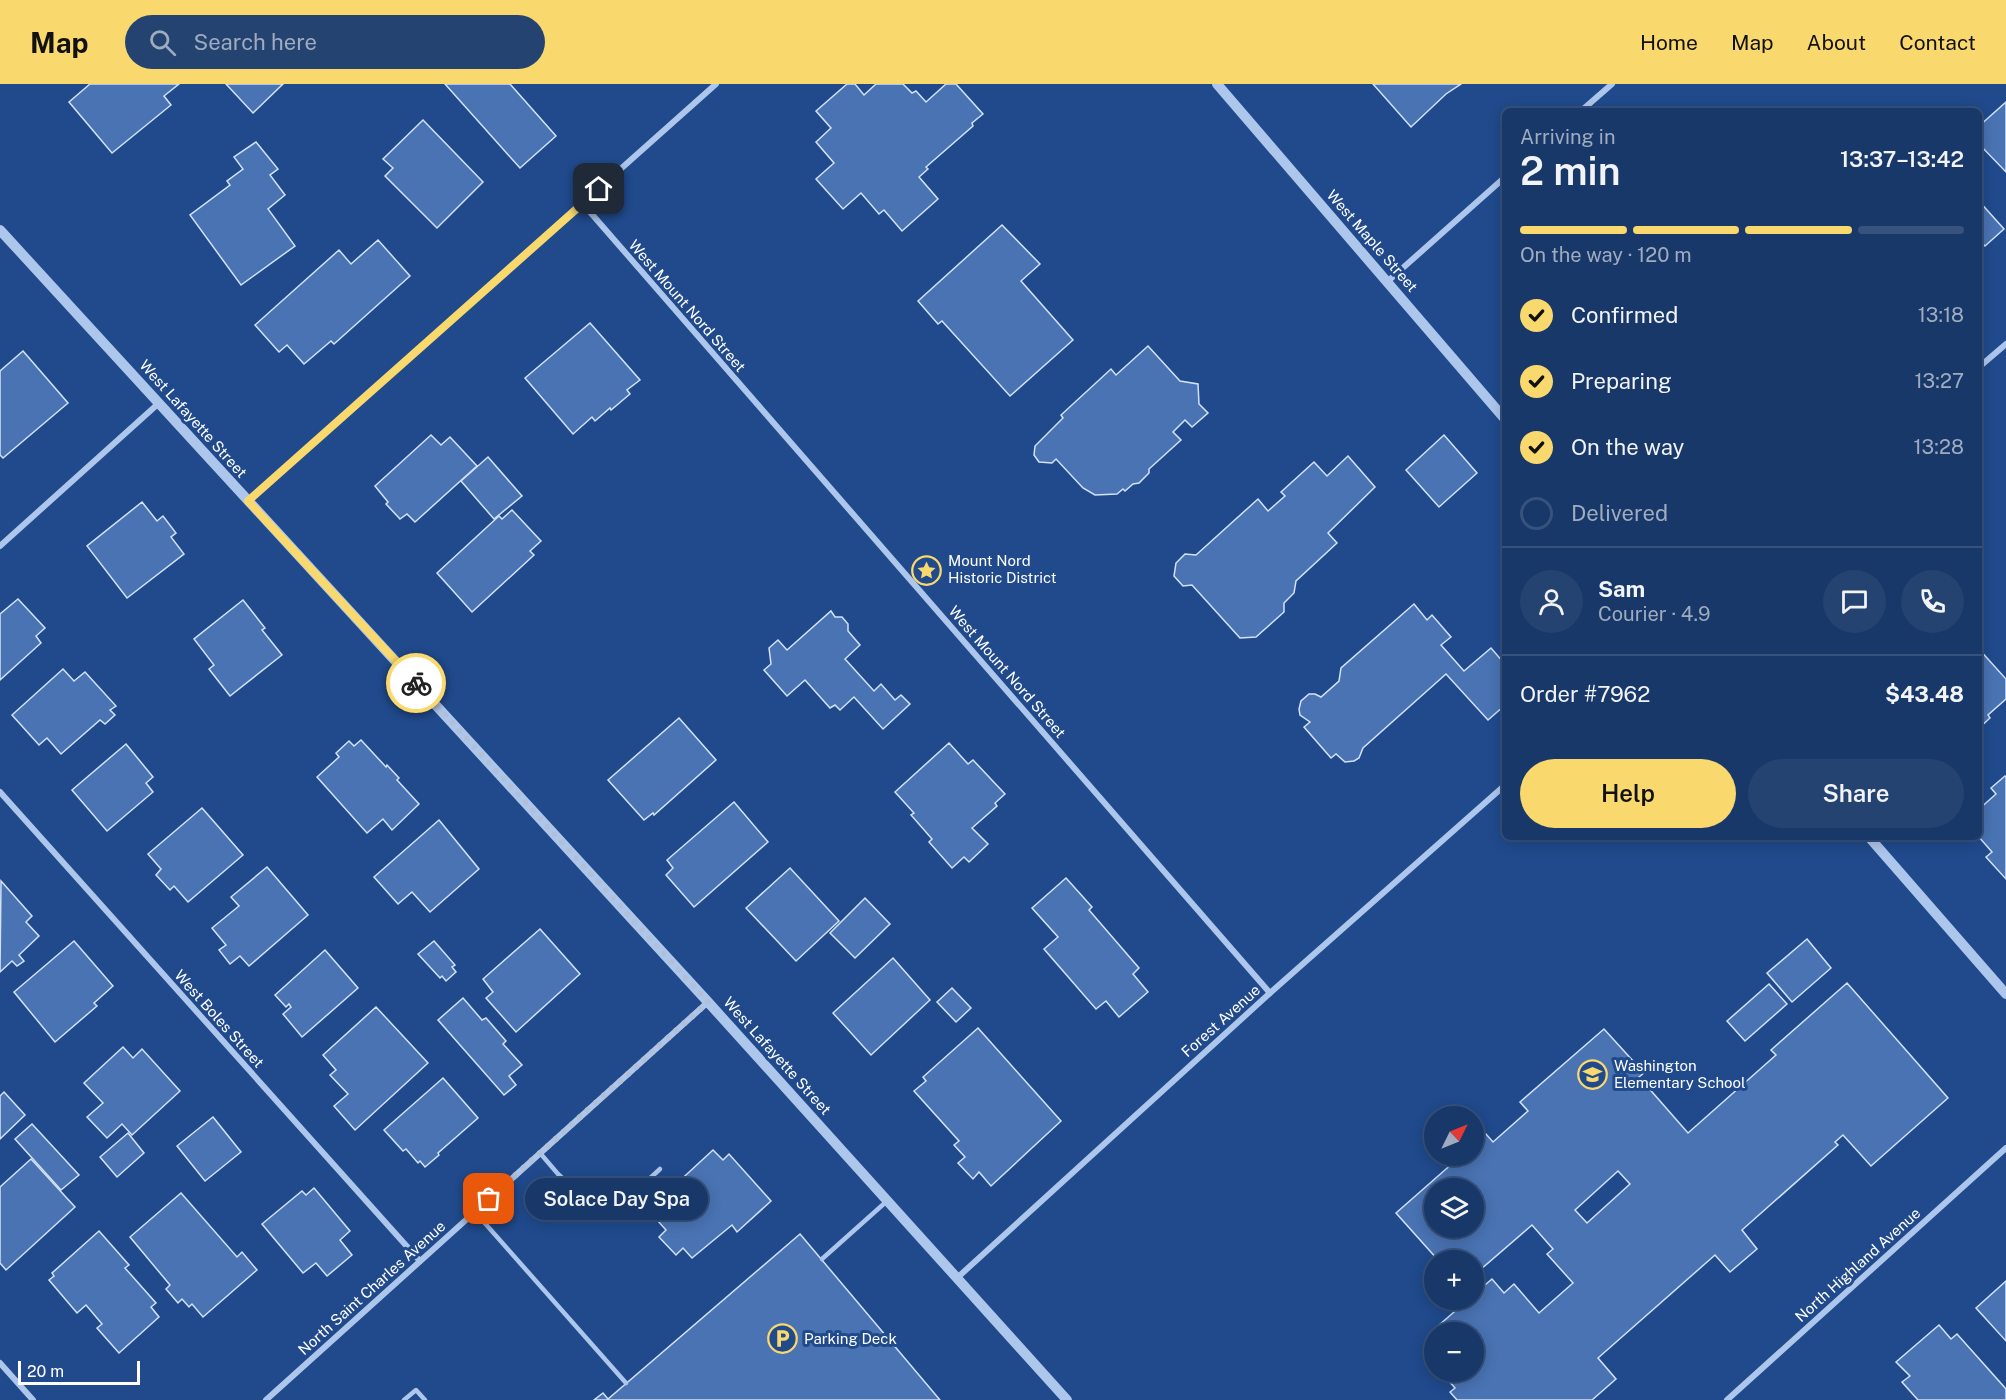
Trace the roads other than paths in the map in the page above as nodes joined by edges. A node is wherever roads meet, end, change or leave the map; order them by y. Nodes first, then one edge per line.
1 (716, 84) edge
2 (1217, 84) edge
3 (1612, 84) edge
4 (1584, 108) edge
5 (1502, 180) edge
6 (583, 204) junction
7 (0, 230) edge
8 (1387, 282) junction
9 (2006, 344) edge
10 (1982, 365) edge
11 (159, 403) junction
12 (1502, 416) edge
13 (248, 501) junction
14 (0, 546) edge
15 (1502, 788) edge
16 (0, 792) edge
17 (1872, 840) edge
18 (1270, 993) junction
19 (2006, 994) edge
20 (708, 1002) junction
21 (2006, 1148) edge
22 (540, 1153) junction
23 (660, 1169) dead end
24 (887, 1201) junction
25 (475, 1212) junction
26 (822, 1259) dead end
27 (420, 1261) junction
28 (957, 1278) junction
29 (0, 1363) edge
30 (626, 1383) dead end
31 (1061, 1398) edge
32 (33, 1400) edge
33 (266, 1400) edge
34 (404, 1400) edge
35 (425, 1400) edge
36 (1727, 1400) edge

1 - 6 street
2 - 8 street, West Maple Street
3 - 4 street
5 - 8 street
6 - 13 street
6 - 18 street, West Mount Nord Street
7 - 11 street, West Lafayette Street
8 - 12 street, West Maple Street
9 - 10 street
11 - 13 street, West Lafayette Street
11 - 14 street
13 - 20 street, West Lafayette Street
15 - 18 street, Forest Avenue
16 - 27 street, West Boles Street
17 - 19 street
18 - 28 street, Forest Avenue
20 - 22 street, North Saint Charles Avenue
20 - 24 street, West Lafayette Street
21 - 36 street, North Highland Avenue
22 - 23 lane
22 - 25 street, North Saint Charles Avenue
24 - 26 lane
24 - 28 street, West Lafayette Street
25 - 27 street, North Saint Charles Avenue
25 - 30 lane
27 - 33 street, North Saint Charles Avenue
28 - 31 street, West Lafayette Street
29 - 32 street
34 - 35 lane

